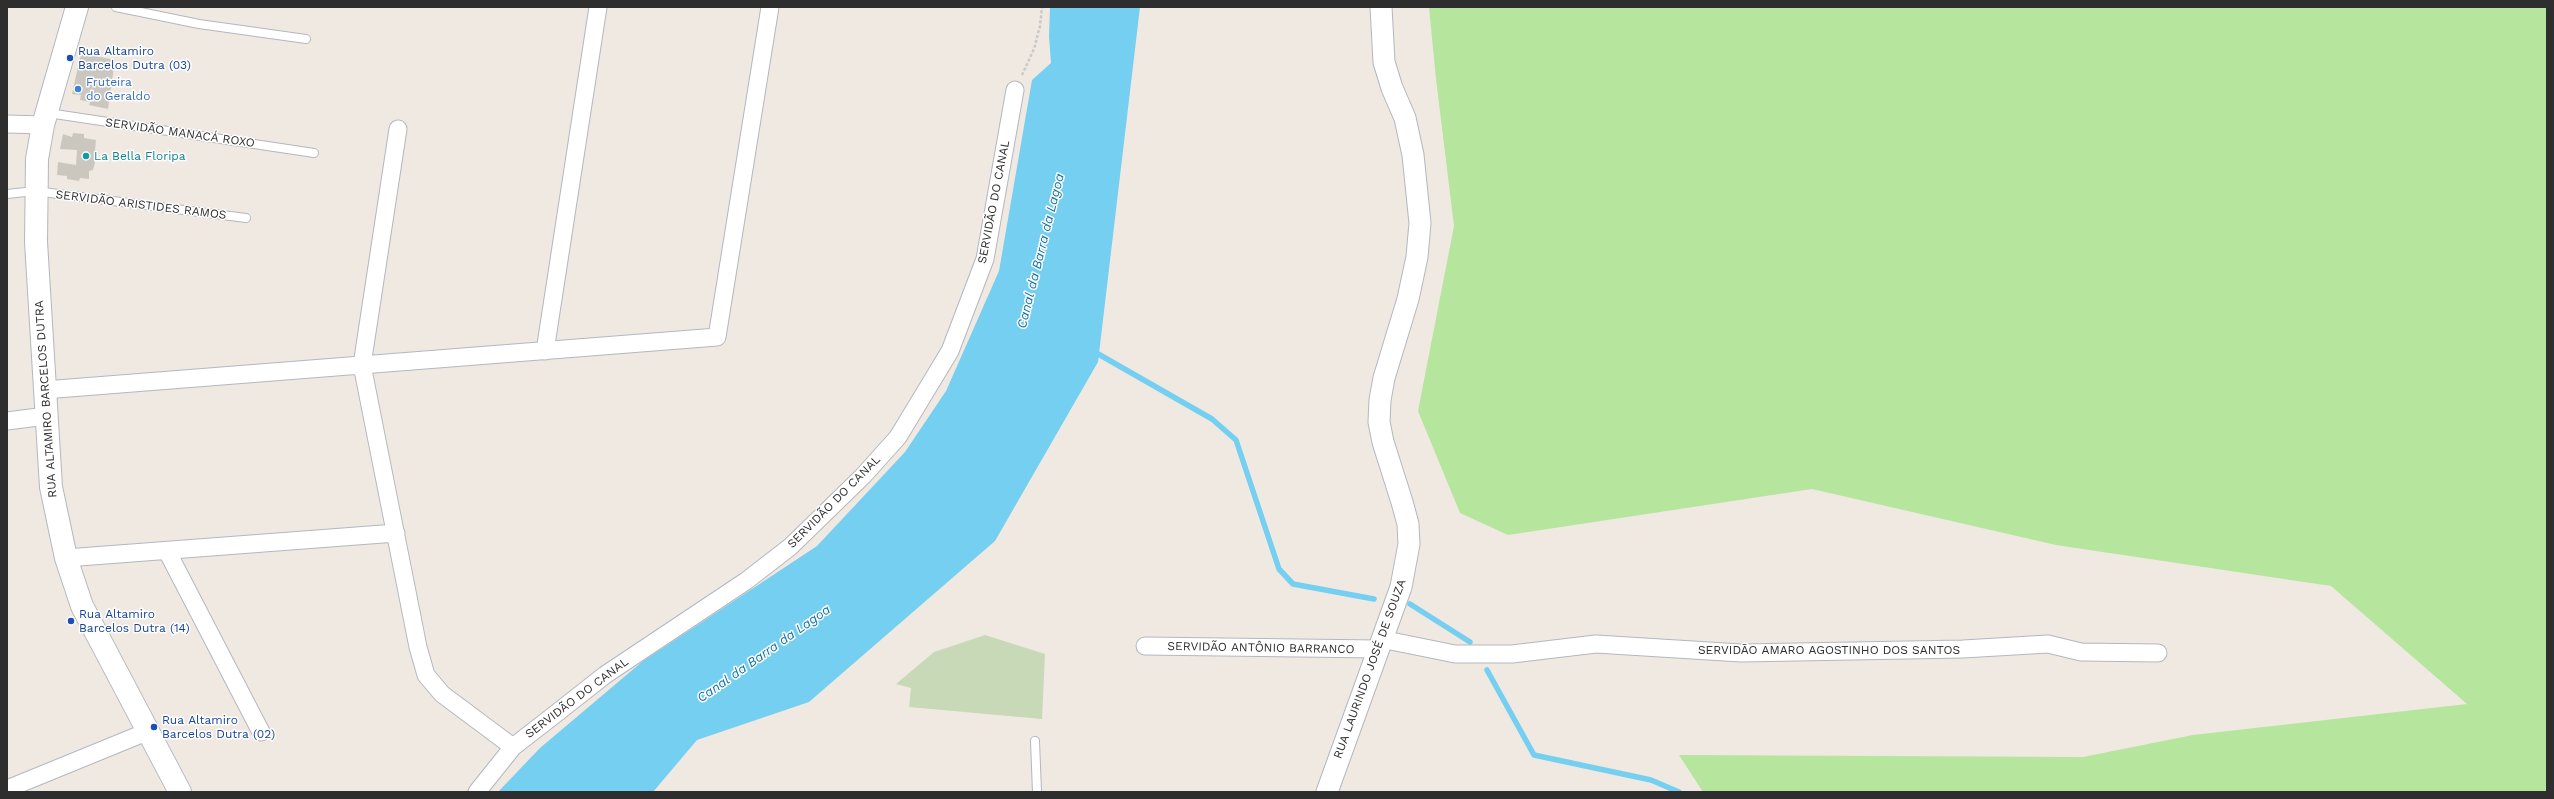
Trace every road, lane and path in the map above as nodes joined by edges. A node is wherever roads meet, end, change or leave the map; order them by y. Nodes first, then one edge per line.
1 (77, 7) edge
2 (116, 7) edge
3 (598, 7) edge
4 (770, 7) edge
5 (1042, 7) edge
6 (1381, 7) edge
7 (306, 39) dead end
8 (1016, 90) joint
9 (45, 119) junction
10 (7, 124) edge
11 (398, 129) dead end
12 (314, 153) dead end
13 (35, 191) junction
14 (7, 194) edge
15 (246, 218) dead end
16 (545, 351) junction
17 (362, 365) junction
18 (44, 390) junction
19 (46, 416) junction
20 (7, 421) edge
21 (396, 533) junction
22 (167, 551) junction
23 (66, 558) junction
24 (1379, 644) junction
25 (1145, 646) dead end
26 (2158, 653) dead end
27 (149, 731) junction
28 (261, 732) dead end
29 (1035, 741) dead end
30 (513, 747) junction
31 (7, 789) edge
32 (180, 792) edge
33 (477, 792) edge
34 (1037, 792) edge
35 (1327, 792) edge

1 - 9 main road, RUA ALTAMIRO BARCELOS DUTRA
2 - 7 lane
3 - 16 street
4 - 16 street
5 - 8 path
6 - 24 street, RUA LAURINDO JOSÉ DE SOUZA
8 - 30 street, SERVIDÃO DO CANAL
9 - 10 street
9 - 12 lane, SERVIDÃO MANACÁ ROXO
9 - 13 main road, RUA ALTAMIRO BARCELOS DUTRA
11 - 17 street
13 - 14 lane, SERVIDÃO ARISTIDES RAMOS
13 - 15 lane, SERVIDÃO ARISTIDES RAMOS
13 - 18 main road, RUA ALTAMIRO BARCELOS DUTRA
16 - 17 street
17 - 18 street
17 - 21 street
18 - 19 main road, RUA ALTAMIRO BARCELOS DUTRA
19 - 20 street
19 - 23 main road, RUA ALTAMIRO BARCELOS DUTRA
21 - 22 street
21 - 30 street
22 - 23 street
22 - 28 street
23 - 27 main road, RUA ALTAMIRO BARCELOS DUTRA
24 - 25 street, SERVIDÃO ANTÔNIO BARRANCO
24 - 26 street, SERVIDÃO AMARO AGOSTINHO DOS SANTOS
24 - 35 street, RUA LAURINDO JOSÉ DE SOUZA
27 - 31 street
27 - 32 main road, RUA ALTAMIRO BARCELOS DUTRA
29 - 34 lane
30 - 33 street, SERVIDÃO DO CANAL

